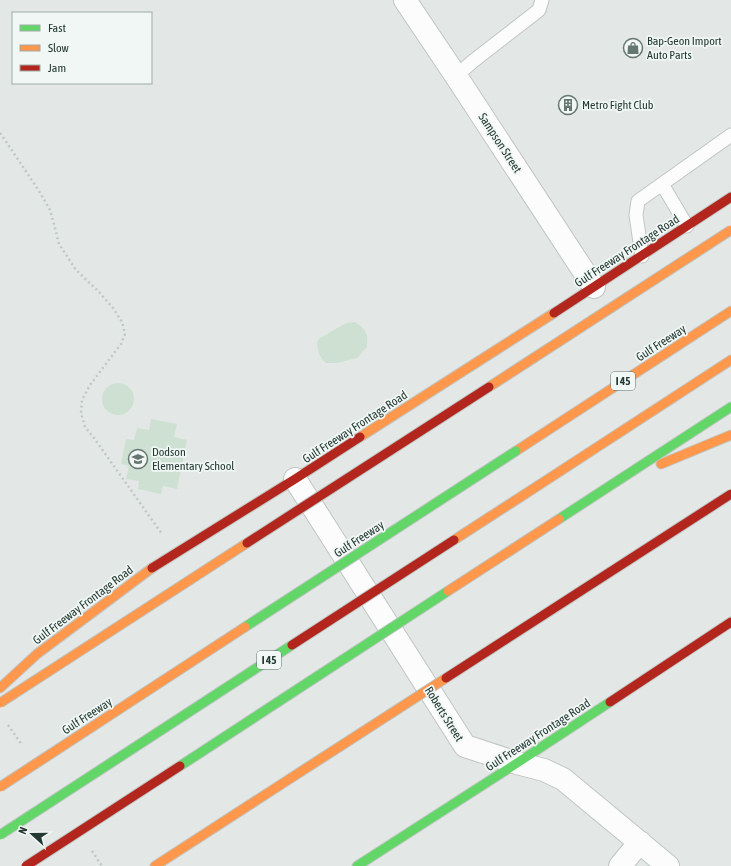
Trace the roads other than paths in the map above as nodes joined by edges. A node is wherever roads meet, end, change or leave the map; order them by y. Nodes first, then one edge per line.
1 (405, 0) edge
2 (542, 0) edge
3 (456, 76) junction
4 (731, 135) edge
5 (662, 184) junction
6 (731, 197) edge
7 (687, 226) junction
8 (731, 230) edge
9 (642, 256) junction
10 (594, 287) junction
11 (728, 308) edge
12 (731, 360) edge
13 (731, 407) edge
14 (731, 435) edge
15 (295, 479) junction
16 (607, 488) junction
17 (731, 494) edge
18 (731, 622) edge
19 (1, 689) edge
20 (517, 763) junction
21 (291, 778) junction
22 (0, 787) edge
23 (0, 836) edge
24 (640, 842) junction
25 (26, 866) edge
26 (155, 866) edge
27 (166, 866) edge
28 (357, 866) edge
29 (620, 866) edge
30 (668, 866) edge

1 - 3 street, Sampson Street
2 - 3 lane
3 - 10 street, Sampson Street
4 - 5 lane
5 - 7 lane
5 - 9 lane
6 - 7 main road, Gulf Freeway Frontage Road
7 - 9 main road, Gulf Freeway Frontage Road
8 - 19 main road, bridge
9 - 10 main road, Gulf Freeway Frontage Road
10 - 15 main road, Gulf Freeway Frontage Road
11 - 22 main road, Gulf Freeway / I 45, bridge
12 - 23 main road, I 45, bridge
13 - 16 main road
14 - 16 main road
15 - 19 main road, Gulf Freeway Frontage Road
15 - 20 street, Roberts Street
16 - 25 main road, bridge
17 - 21 main road, bridge
18 - 20 main road, Gulf Freeway Frontage Road
20 - 24 street, Roberts Street
20 - 28 main road, Gulf Freeway Frontage Road
21 - 26 main road
21 - 27 main road
24 - 29 street
24 - 30 street, Roberts Street

